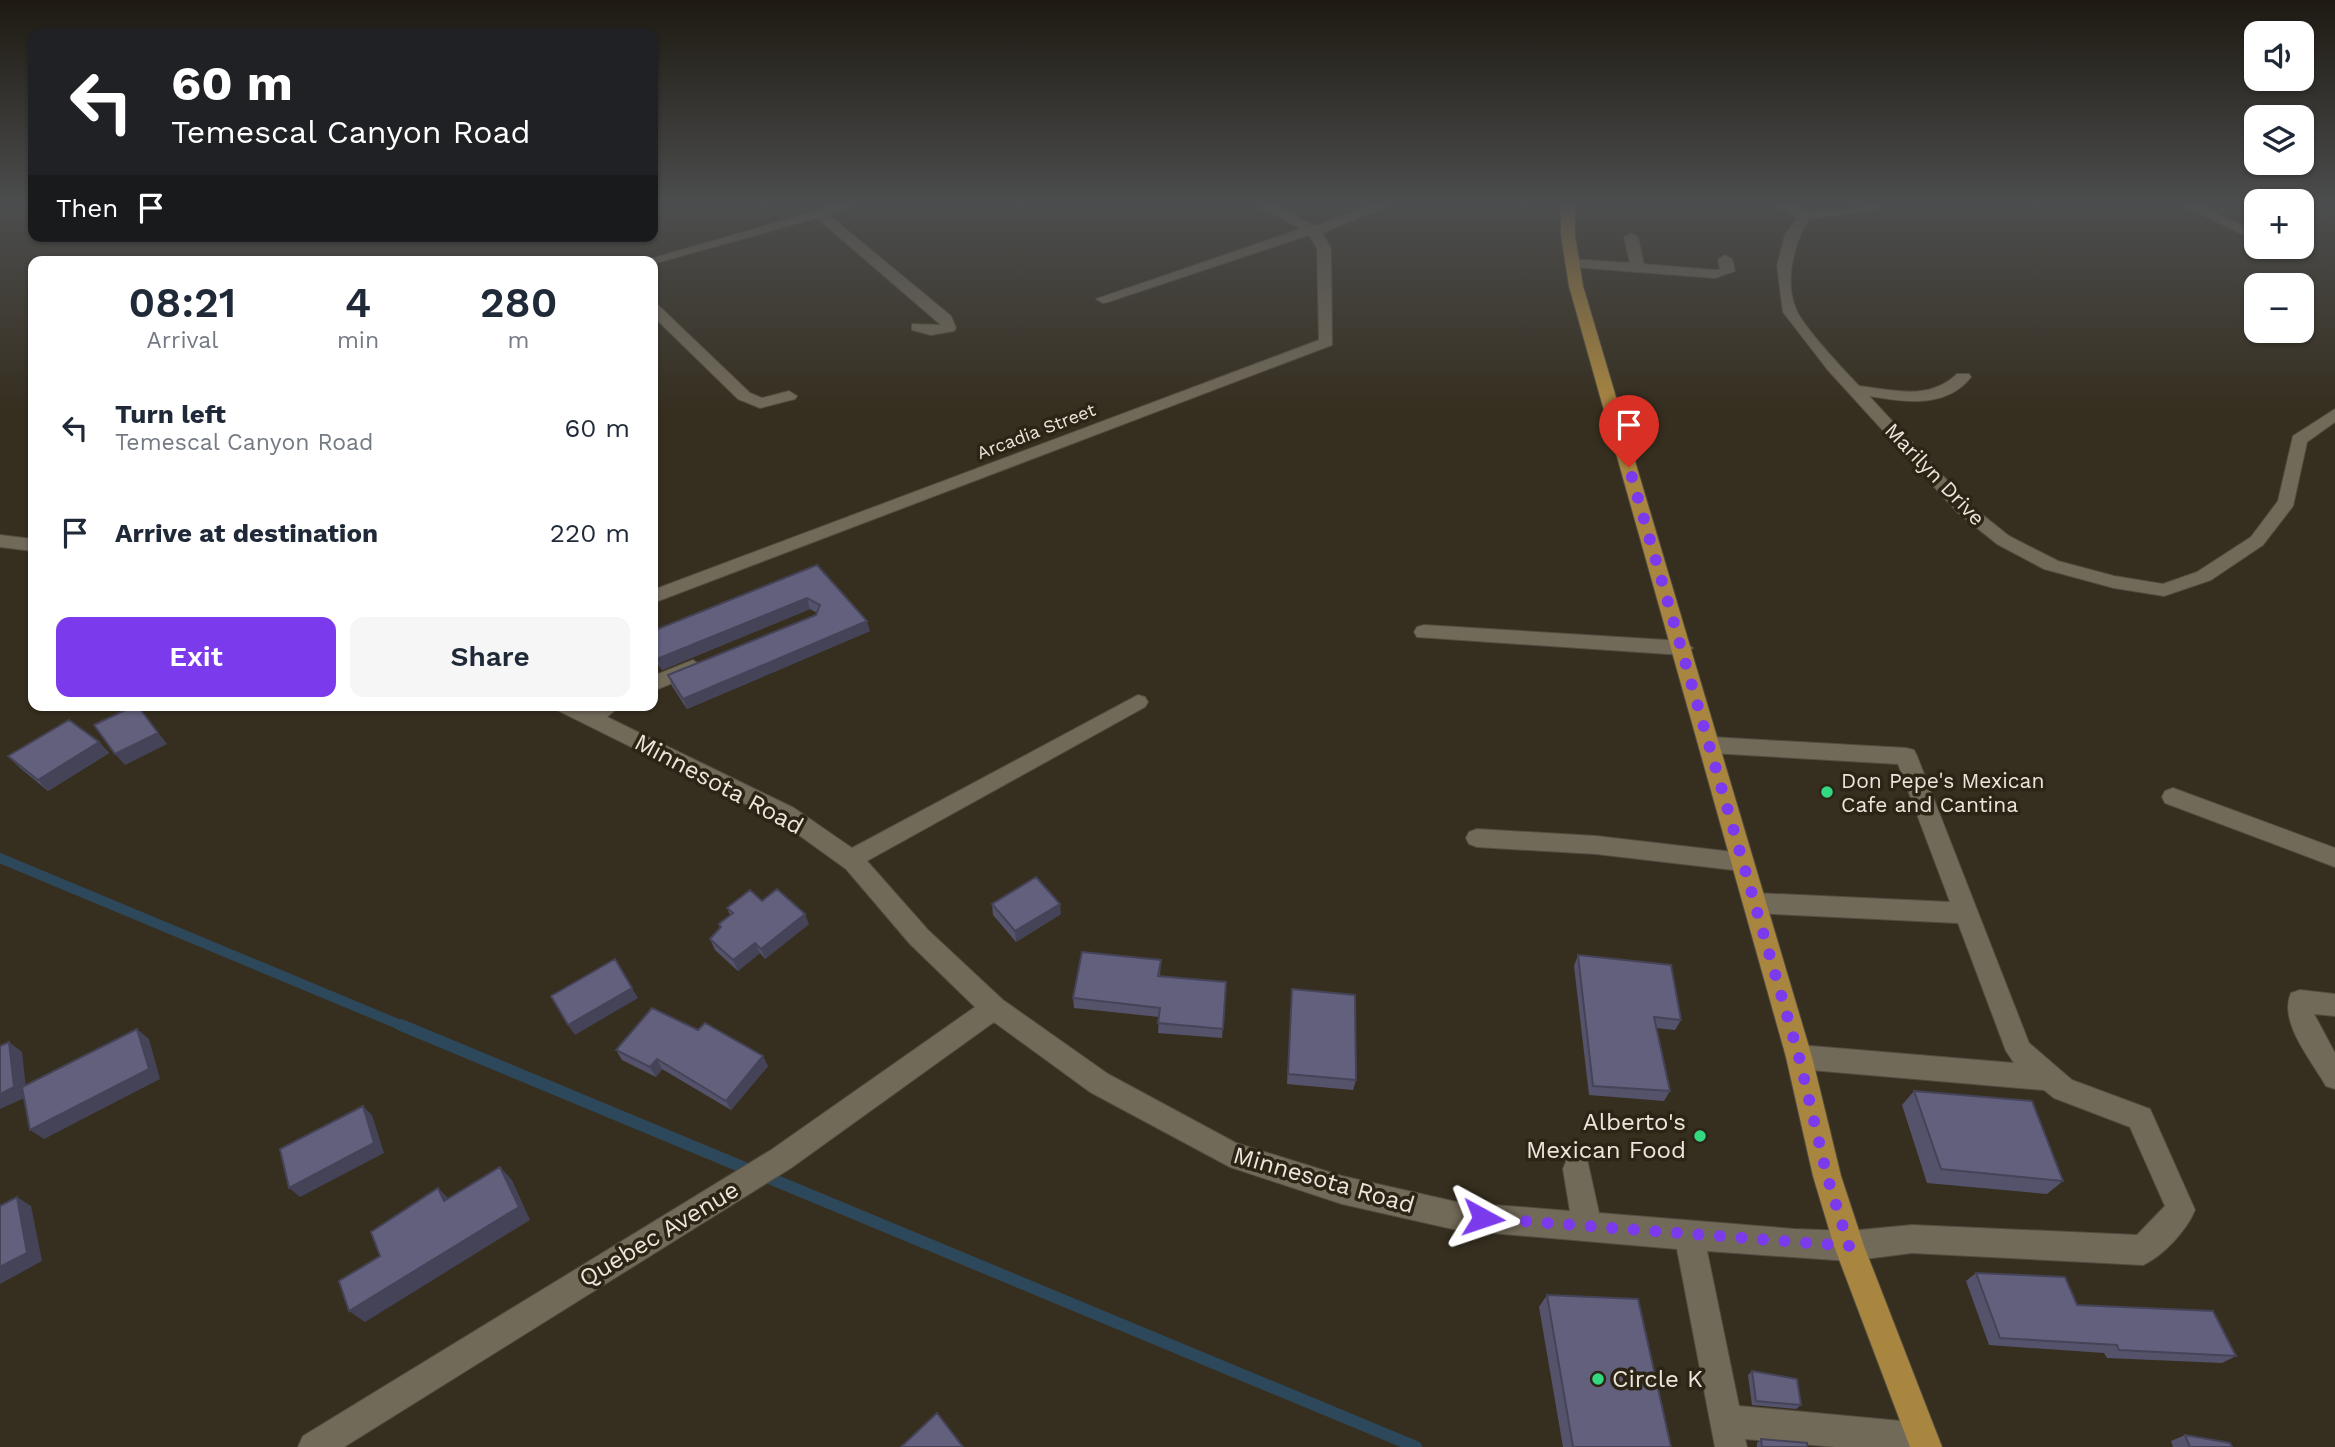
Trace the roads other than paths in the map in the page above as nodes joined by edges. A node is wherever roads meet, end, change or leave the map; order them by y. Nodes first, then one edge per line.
1 (893, 275) edge
2 (1177, 275) edge
3 (1325, 275) edge
4 (1574, 275) edge
5 (1785, 275) edge
6 (1103, 299) dead end
7 (658, 313) edge
8 (917, 327) dead end
9 (1963, 377) dead end
10 (1855, 390) junction
11 (789, 396) dead end
12 (2335, 414) edge
13 (0, 541) edge
14 (28, 544) edge
15 (658, 595) edge
16 (1424, 632) dead end
17 (1683, 648) junction
18 (712, 659) edge
19 (658, 682) edge
20 (1138, 702) dead end
21 (601, 712) edge
22 (1711, 746) junction
23 (2173, 797) dead end
24 (1478, 838) dead end
25 (2335, 858) edge
26 (850, 860) junction
27 (1742, 862) junction
28 (1755, 904) junction
29 (1966, 913) junction
30 (2335, 1005) edge
31 (994, 1008) junction
32 (1799, 1057) junction
33 (2335, 1077) edge
34 (2051, 1078) junction
35 (1577, 1169) dead end
36 (1587, 1227) junction
37 (1689, 1235) junction
38 (1849, 1246) junction
39 (1729, 1434) edge
40 (1924, 1443) edge
41 (314, 1447) edge

1 - 8 street
2 - 6 street
3 - 15 street, Arcadia Street
4 - 17 main road
5 - 10 street, Marilyn Drive
7 - 11 street
9 - 10 street
10 - 12 street, Marilyn Drive
13 - 14 street
16 - 17 street
17 - 22 main road
18 - 19 street
20 - 26 street
21 - 26 street, Minnesota Road
22 - 27 main road
22 - 29 street
23 - 25 street
24 - 27 street
26 - 31 street, Minnesota Road
27 - 28 main road
28 - 29 street
28 - 32 main road
29 - 34 street
30 - 33 street
31 - 36 street, Minnesota Road
31 - 41 street, Quebec Avenue
32 - 34 street
32 - 38 main road
34 - 38 street, Minnesota Road
35 - 36 street
36 - 37 street, Minnesota Road
37 - 38 street, Minnesota Road
37 - 39 street
38 - 40 main road
39 - 40 street

